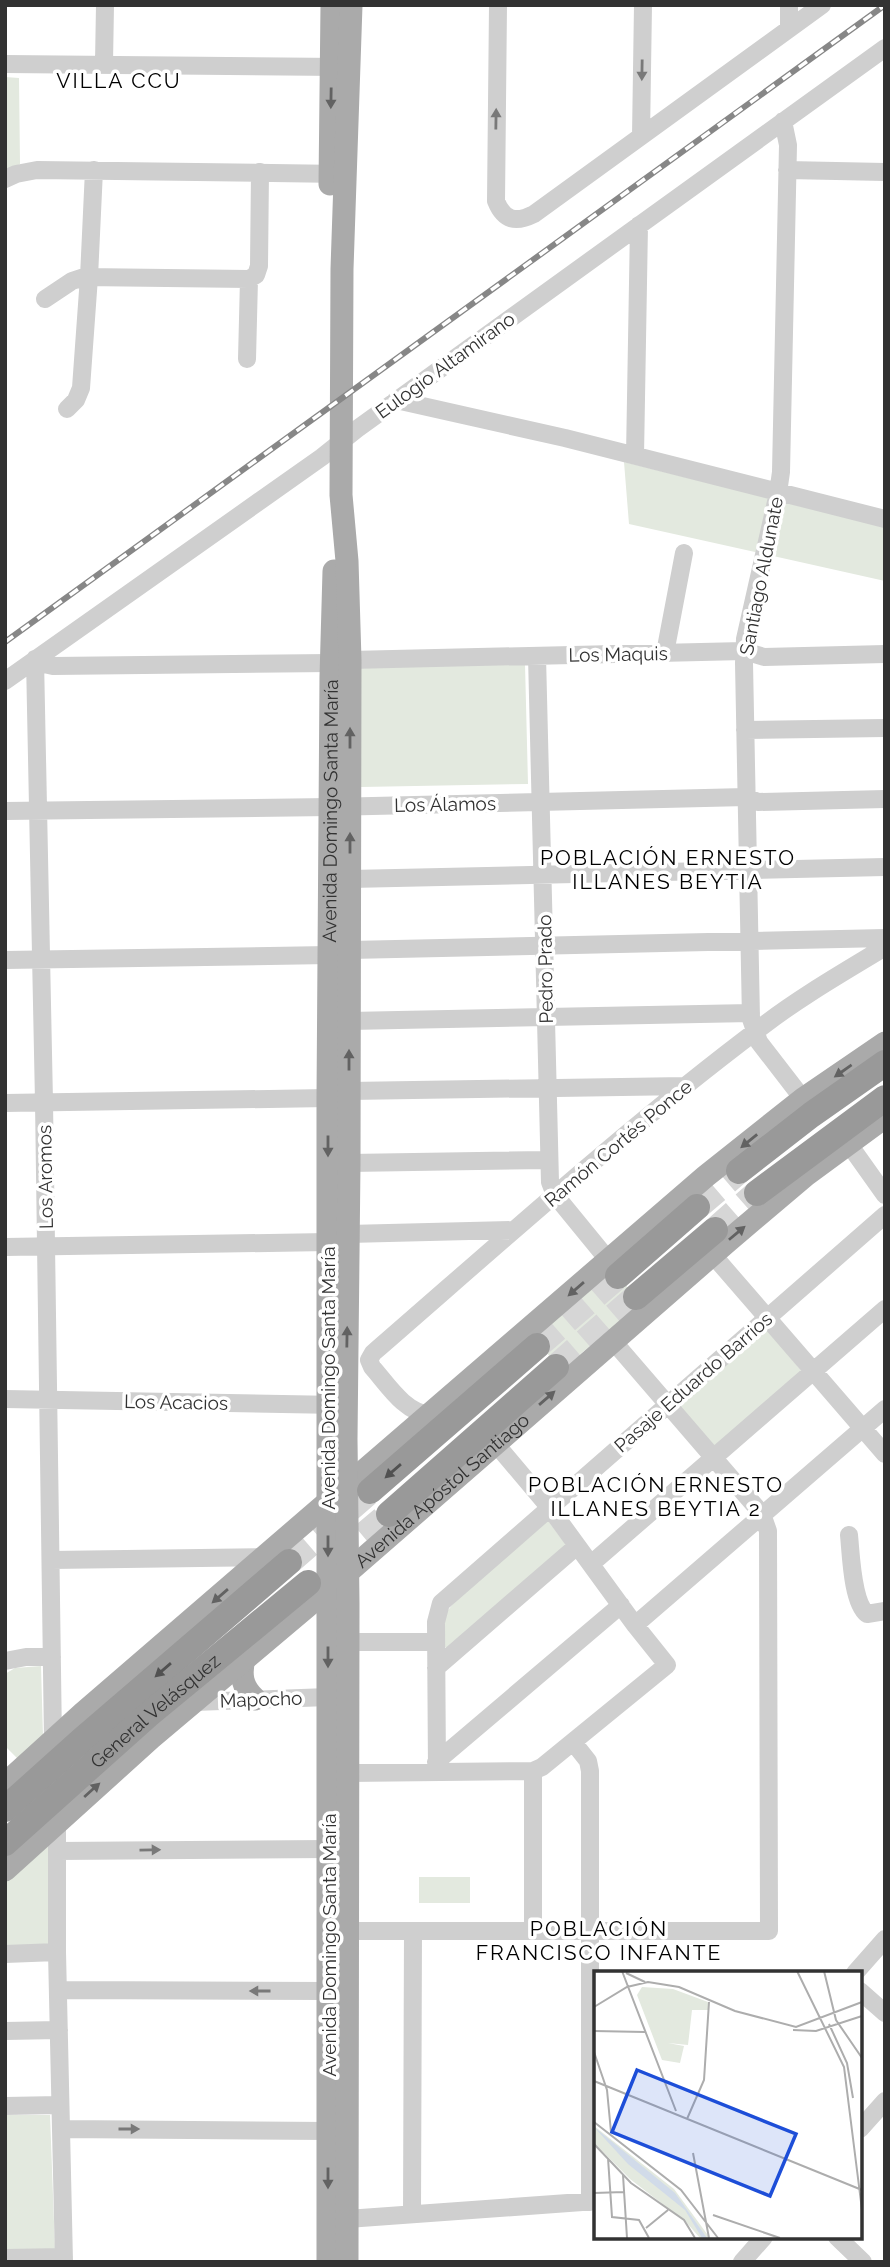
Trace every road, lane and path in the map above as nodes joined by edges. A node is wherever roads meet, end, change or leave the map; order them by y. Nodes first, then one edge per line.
1 (105, 5) edge
2 (332, 5) edge
3 (351, 5) edge
4 (498, 5) edge
5 (643, 5) edge
6 (789, 5) edge
7 (822, 5) edge
8 (789, 28) junction
9 (885, 48) edge
10 (104, 63) junction
11 (5, 64) edge
12 (341, 67) junction
13 (783, 121) junction
14 (641, 136) junction
15 (94, 170) junction
16 (787, 170) junction
17 (260, 172) junction
18 (885, 172) edge
19 (337, 174) junction
20 (5, 179) edge
21 (639, 225) junction
22 (89, 277) junction
23 (249, 279) junction
24 (45, 299) dead end
25 (247, 359) dead end
26 (396, 400) junction
27 (67, 409) dead end
28 (341, 442) junction
29 (635, 456) junction
30 (778, 493) junction
31 (885, 519) edge
32 (684, 553) dead end
33 (744, 651) junction
34 (664, 653) junction
35 (885, 654) edge
36 (537, 656) junction
37 (35, 659) junction
38 (340, 662) junction
39 (5, 681) edge
40 (885, 727) edge
41 (745, 730) junction
42 (746, 797) junction
43 (885, 799) edge
44 (541, 802) junction
45 (340, 807) junction
46 (5, 811) edge
47 (38, 811) junction
48 (885, 867) edge
49 (748, 870) junction
50 (542, 874) junction
51 (350, 879) junction
52 (885, 938) edge
53 (749, 941) junction
54 (544, 946) junction
55 (885, 947) edge
56 (339, 953) junction
57 (41, 959) junction
58 (5, 960) edge
59 (751, 1013) junction
60 (546, 1017) junction
61 (349, 1021) junction
62 (754, 1032) junction
63 (885, 1043) edge
64 (885, 1063) edge
65 (686, 1086) junction
66 (548, 1088) junction
67 (338, 1095) junction
68 (885, 1098) edge
69 (803, 1099) junction
70 (44, 1102) junction
71 (5, 1103) edge
72 (885, 1117) edge
73 (848, 1143) junction
74 (549, 1160) junction
75 (349, 1163) junction
76 (739, 1171) tunnel mouth
77 (757, 1193) tunnel mouth
78 (555, 1195) junction
79 (885, 1195) edge
80 (697, 1207) tunnel mouth
81 (885, 1215) edge
82 (514, 1230) junction
83 (338, 1238) junction
84 (713, 1242) junction
85 (46, 1246) junction
86 (5, 1247) edge
87 (614, 1268) junction
88 (636, 1297) tunnel mouth
89 (885, 1309) edge
90 (766, 1318) junction
91 (612, 1341) junction
92 (537, 1346) tunnel mouth
93 (556, 1367) tunnel mouth
94 (812, 1372) junction
95 (5, 1399) edge
96 (48, 1400) junction
97 (667, 1404) junction
98 (337, 1405) junction
99 (885, 1409) edge
100 (430, 1415) junction
101 (861, 1429) junction
102 (346, 1439) junction
103 (495, 1443) junction
104 (384, 1454) junction
105 (885, 1454) edge
106 (713, 1458) junction
107 (358, 1489) junction
108 (328, 1503) junction
109 (549, 1507) junction
110 (389, 1514) tunnel mouth
111 (762, 1514) junction
112 (849, 1535) dead end
113 (578, 1546) junction
114 (277, 1559) junction
115 (51, 1560) junction
116 (591, 1564) junction
117 (348, 1572) junction
118 (318, 1586) junction
119 (621, 1605) junction
120 (885, 1611) edge
121 (635, 1625) junction
122 (348, 1642) junction
123 (436, 1642) junction
124 (52, 1657) junction
125 (244, 1658) junction
126 (5, 1661) edge
127 (436, 1668) junction
128 (52, 1694) junction
129 (328, 1697) junction
130 (255, 1699) junction
131 (194, 1702) junction
132 (82, 1714) junction
133 (53, 1741) junction
134 (573, 1742) junction
135 (437, 1767) junction
136 (533, 1771) junction
137 (347, 1773) junction
138 (5, 1784) edge
139 (5, 1809) edge
140 (57, 1821) junction
141 (5, 1843) edge
142 (329, 1849) junction
143 (57, 1851) junction
144 (5, 1870) edge
145 (347, 1931) junction
146 (413, 1931) junction
147 (533, 1931) junction
148 (590, 1931) junction
149 (885, 1939) edge
150 (57, 1952) junction
151 (5, 1954) edge
152 (857, 1971) edge
153 (58, 1990) junction
154 (329, 1991) junction
155 (862, 1993) edge
156 (885, 2013) edge
157 (58, 2029) junction
158 (5, 2031) edge
159 (885, 2101) edge
160 (60, 2105) junction
161 (5, 2106) edge
162 (862, 2127) edge
163 (61, 2129) junction
164 (329, 2130) junction
165 (593, 2202) edge
166 (412, 2214) junction
167 (347, 2219) junction
168 (762, 2239) edge
169 (839, 2239) edge
170 (5, 2258) edge
171 (64, 2259) edge
172 (328, 2262) edge
173 (347, 2262) edge
174 (742, 2262) edge
175 (863, 2262) edge

1 - 10 street
2 - 12 main road, Avenida Domingo Santa María
3 - 12 main road, Avenida Domingo Santa María
14 -> 4 street
5 -> 14 street
6 - 8 street
7 - 8 street
8 - 14 street
9 - 13 street, Eulogio Altamirano
10 - 11 street
10 - 12 street
12 - 19 main road, Avenida Domingo Santa María
13 - 16 street, Santiago Aldunate
13 - 21 street, Eulogio Altamirano
15 - 17 street
15 - 20 street
15 - 22 street
16 - 18 street
16 - 30 street, Santiago Aldunate
17 - 19 street
17 - 23 street
19 - 28 main road, Avenida Domingo Santa María
21 - 26 street, Eulogio Altamirano
21 - 29 street
22 - 23 street
22 - 24 street
22 - 27 street
23 - 25 street
26 - 28 street, Eulogio Altamirano
26 - 29 street
28 - 37 street, Eulogio Altamirano
28 - 38 main road, Avenida Domingo Santa María
29 - 30 street
30 - 31 street
30 - 33 street, Santiago Aldunate
32 - 34 street
33 - 34 street, Los Maquis
33 - 35 street, Los Maquis
33 - 41 street, Santiago Aldunate
34 - 36 street, Los Maquis
36 - 38 street, Los Maquis
36 - 44 street, Pedro Prado
37 - 38 street, Los Maquis
37 - 39 street, Eulogio Altamirano
37 - 47 street, Los Aromos
38 - 45 main road, Avenida Domingo Santa María
40 - 41 street
41 - 42 street, Santiago Aldunate
42 - 43 street, Los Álamos
42 - 44 street, Los Álamos
42 - 49 street, Santiago Aldunate
44 - 45 street, Los Álamos
44 - 50 street, Pedro Prado
45 - 47 street, Los Álamos
51 -> 45 main road, Avenida Domingo Santa María
45 - 56 main road, Avenida Domingo Santa María
46 - 47 street, Los Álamos
47 - 57 street, Los Aromos
48 - 49 street
49 - 50 street
49 - 53 street, Santiago Aldunate
50 - 51 street
50 - 54 street, Pedro Prado
51 - 56 main road, Avenida Domingo Santa María
52 - 53 street
53 - 54 street
53 - 59 street, Santiago Aldunate
54 - 56 street
54 - 60 street, Pedro Prado
55 - 62 street, Ramón Cortés Ponce
56 - 57 street
56 - 61 main road, Avenida Domingo Santa María
56 - 67 main road, Avenida Domingo Santa María
57 - 58 street
57 - 70 street, Los Aromos
59 - 60 street
59 - 62 street, Santiago Aldunate
60 - 61 street
60 - 66 street, Pedro Prado
67 -> 61 main road, Avenida Domingo Santa María
62 - 65 street, Ramón Cortés Ponce
62 - 69 street, Santiago Aldunate
63 -> 69 main road
64 - 76 highway
65 - 66 street
65 - 78 street, Ramón Cortés Ponce
66 - 67 street
66 - 74 street, Pedro Prado
67 - 70 street
67 - 75 main road, Avenida Domingo Santa María
67 -> 83 main road, Avenida Domingo Santa María
68 - 77 highway
69 -> 87 main road
70 - 71 street
70 - 85 street, Los Aromos
72 - 73 main road, Avenida Apóstol Santiago
73 - 79 street
84 -> 73 main road, Avenida Apóstol Santiago
74 - 75 street
74 - 78 street, Pedro Prado
75 - 83 main road, Avenida Domingo Santa María
78 - 82 street, Ramón Cortés Ponce
78 - 87 street, Pedro Prado
80 - 87 highway
81 - 90 street, Pasaje Eduardo Barrios
82 - 83 street
82 - 100 street, Ramón Cortés Ponce
83 - 85 street
83 - 98 main road, Avenida Domingo Santa María
84 - 88 highway
84 - 90 street
84 - 91 main road, Avenida Apóstol Santiago
85 - 86 street
85 - 96 street, Los Aromos
87 -> 100 main road
89 - 94 street
90 - 94 street
90 - 97 street, Pasaje Eduardo Barrios
91 - 97 street
103 -> 91 main road, Avenida Apóstol Santiago
92 -> 107 highway
93 - 110 highway
94 - 101 street
94 - 106 street
95 - 96 street, Los Acacios
96 - 98 street, Los Acacios
96 - 115 street, Los Aromos
97 - 106 street
97 - 109 street, Pasaje Eduardo Barrios
98 - 102 main road, Avenida Domingo Santa María
98 - 108 main road, Avenida Domingo Santa María
99 - 101 street
100 - 104 main road
101 - 105 street
101 - 111 street
102 - 104 main road
102 - 107 main road, Avenida Domingo Santa María
103 - 109 street
103 - 117 main road, Avenida Apóstol Santiago
104 - 107 main road
106 - 111 street
106 - 116 street
107 - 108 main road
107 - 117 main road, Avenida Domingo Santa María
108 - 114 main road
108 -> 118 main road, Avenida Domingo Santa María
109 - 113 street
109 - 123 street, Pasaje Eduardo Barrios
111 - 121 street
111 - 148 street
112 - 120 street
113 - 116 street
113 - 127 street
114 - 115 street
114 -> 132 main road
114 -> 139 highway, General Velásquez
115 - 124 street, Los Aromos
116 - 119 street
117 - 118 main road, Avenida Apóstol Santiago
117 - 122 main road, Avenida Domingo Santa María
118 - 125 main road, Avenida Apóstol Santiago
118 -> 129 main road, Avenida Domingo Santa María
118 - 141 highway, General Velásquez
119 - 121 street
119 - 135 street
121 - 134 street
122 - 123 street
122 - 137 main road, Avenida Domingo Santa María
123 - 127 street, Pasaje Eduardo Barrios
124 - 126 street
124 - 128 street, Los Aromos
125 - 130 main road
125 - 131 main road, Avenida Apóstol Santiago
127 - 135 street, Pasaje Eduardo Barrios
128 - 132 street
128 - 133 street, Los Aromos
129 - 130 street, Mapocho
129 - 142 main road, Avenida Domingo Santa María
130 - 131 street, Mapocho
140 -> 131 main road, Avenida Apóstol Santiago
132 - 133 main road
133 - 138 main road
134 - 136 street
134 - 148 street
135 - 136 street
135 - 137 street
136 - 147 street
137 - 145 main road, Avenida Domingo Santa María
140 - 143 street
140 - 144 main road, Avenida Apóstol Santiago
143 -> 142 street
142 - 154 main road, Avenida Domingo Santa María
143 - 150 street
145 - 146 street
145 - 167 main road, Avenida Domingo Santa María
146 - 147 street
146 - 166 street
147 - 148 street
148 - 165 street
149 - 152 street
150 - 151 street
150 - 153 street
154 -> 153 street
153 - 157 street
154 - 164 main road, Avenida Domingo Santa María
155 - 156 street
157 - 158 street
157 - 160 street
159 - 162 street
160 - 161 street
160 - 163 street
163 -> 164 street
163 - 171 street
164 -> 172 main road, Avenida Domingo Santa María
165 - 166 street
166 - 167 street
167 - 173 main road, Avenida Domingo Santa María
168 - 174 street
169 - 175 street
170 - 171 street

